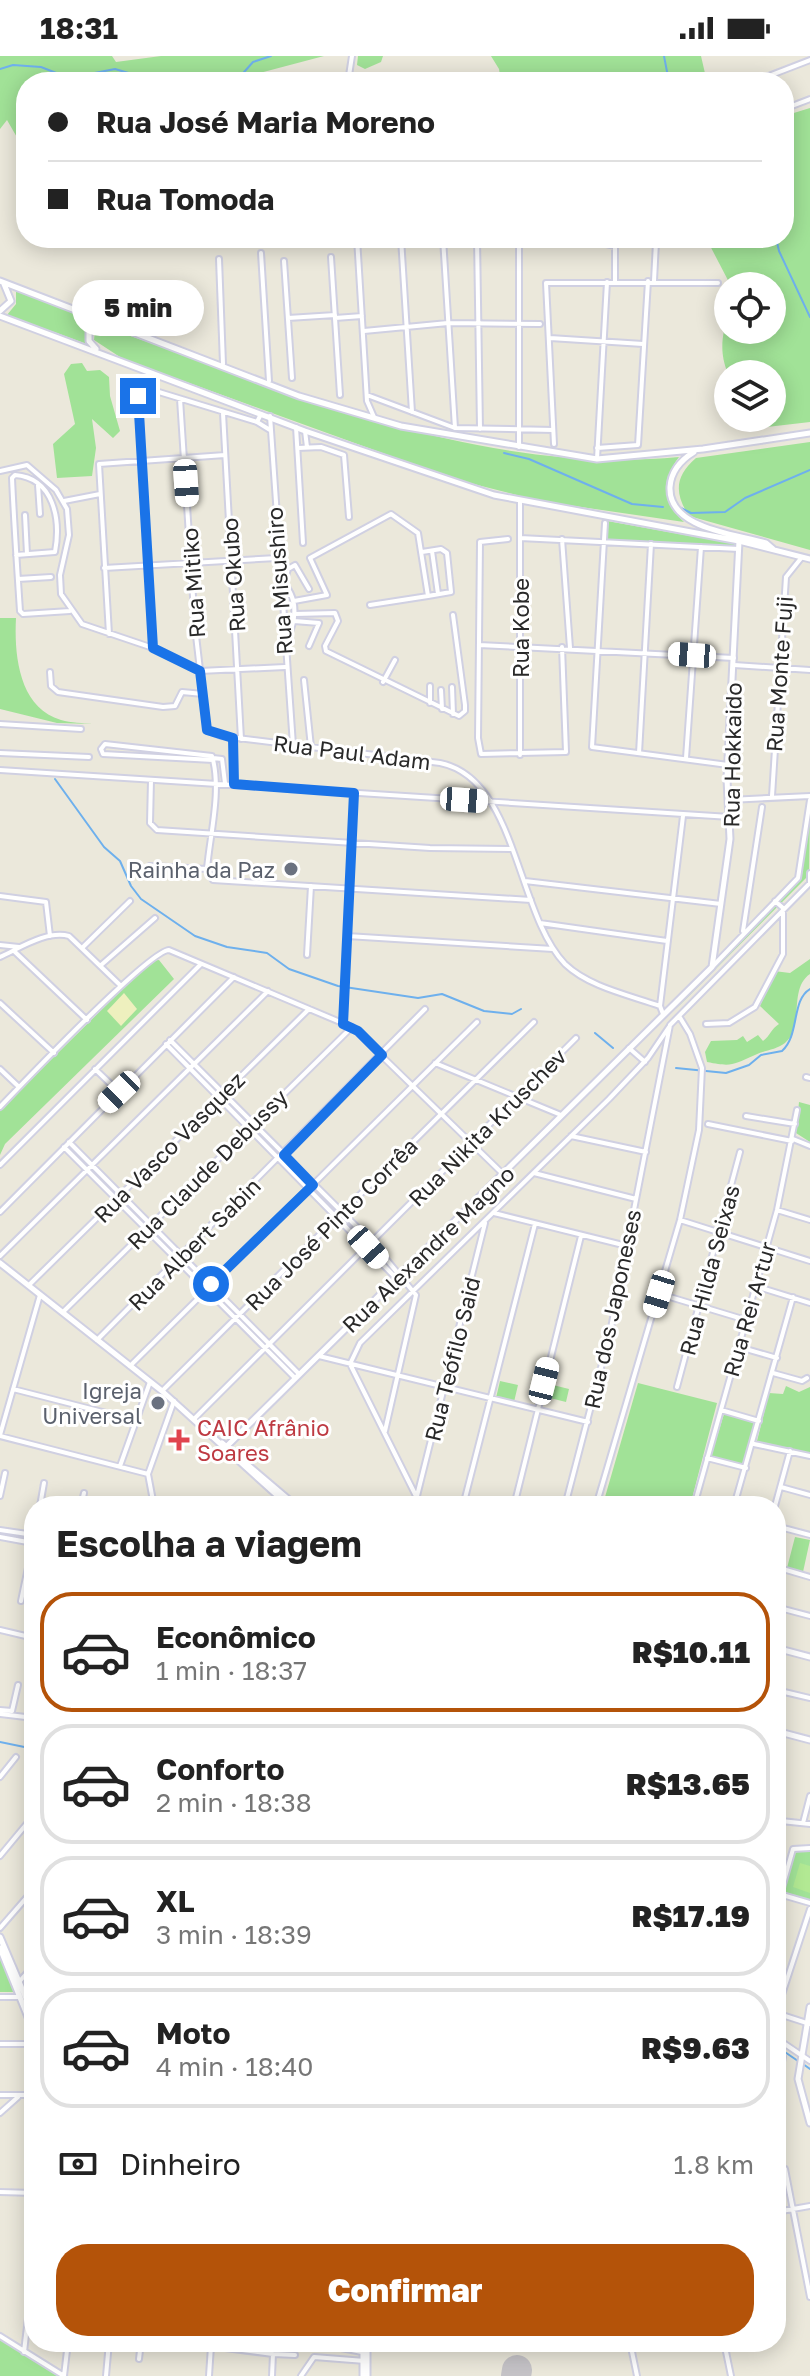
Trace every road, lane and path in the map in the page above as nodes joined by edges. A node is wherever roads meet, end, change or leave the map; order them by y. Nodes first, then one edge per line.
1 (810, 60) edge
2 (779, 72) edge
3 (358, 248) edge
4 (402, 248) edge
5 (444, 248) edge
6 (477, 248) edge
7 (519, 248) edge
8 (616, 248) edge
9 (655, 248) edge
10 (261, 253) dead end
11 (331, 257) dead end
12 (219, 259) dead end
13 (284, 261) dead end
14 (2, 281) edge
15 (607, 281) junction
16 (615, 281) junction
17 (651, 281) junction
18 (714, 283) edge
19 (0, 314) edge
20 (362, 316) junction
21 (335, 317) junction
22 (288, 318) junction
23 (109, 322) junction
24 (448, 323) junction
25 (478, 323) junction
26 (519, 323) junction
27 (540, 324) dead end
28 (406, 327) junction
29 (364, 331) junction
30 (550, 338) junction
31 (604, 342) junction
32 (643, 344) junction
33 (101, 353) junction
34 (223, 364) junction
35 (292, 378) dead end
36 (269, 381) junction
37 (340, 395) dead end
38 (367, 398) junction
39 (180, 399) junction
40 (223, 412) junction
41 (412, 412) junction
42 (261, 413) junction
43 (359, 414) junction
44 (270, 416) junction
45 (375, 419) junction
46 (257, 422) junction
47 (296, 427) junction
48 (455, 428) junction
49 (480, 429) junction
50 (270, 430) junction
51 (519, 430) junction
52 (553, 430) junction
53 (305, 431) junction
54 (810, 433) edge
55 (554, 444) dead end
56 (307, 447) junction
57 (519, 447) junction
58 (298, 448) junction
59 (597, 448) junction
60 (703, 449) junction
61 (225, 455) junction
62 (184, 457) junction
63 (141, 459) junction
64 (597, 459) junction
65 (0, 471) edge
66 (38, 485) junction
67 (100, 494) junction
68 (64, 501) junction
69 (520, 502) junction
70 (40, 514) dead end
71 (25, 515) dead end
72 (349, 517) dead end
73 (605, 523) dead end
74 (520, 538) junction
75 (508, 539) dead end
76 (562, 539) junction
77 (604, 541) junction
78 (739, 541) junction
79 (303, 543) dead end
80 (651, 544) junction
81 (701, 547) junction
82 (739, 549) junction
83 (773, 549) junction
84 (432, 551) junction
85 (422, 552) junction
86 (27, 554) junction
87 (16, 555) junction
88 (802, 557) junction
89 (277, 558) junction
90 (810, 559) edge
91 (233, 561) junction
92 (191, 564) junction
93 (147, 567) junction
94 (104, 568) junction
95 (51, 577) dead end
96 (278, 578) junction
97 (18, 579) junction
98 (284, 583) junction
99 (309, 589) dead end
100 (438, 594) junction
101 (428, 596) junction
102 (294, 601) junction
103 (370, 605) dead end
104 (70, 611) junction
105 (295, 614) junction
106 (453, 615) dead end
107 (294, 621) junction
108 (109, 634) junction
109 (284, 644) junction
110 (479, 645) junction
111 (520, 645) junction
112 (309, 646) dead end
113 (562, 647) junction
114 (153, 648) junction
115 (570, 648) junction
116 (597, 649) junction
117 (645, 652) junction
118 (692, 655) junction
119 (395, 660) dead end
120 (734, 661) junction
121 (779, 666) junction
122 (285, 667) junction
123 (239, 669) junction
124 (810, 670) edge
125 (200, 671) junction
126 (50, 672) dead end
127 (304, 680) dead end
128 (383, 682) junction
129 (430, 686) dead end
130 (452, 687) dead end
131 (441, 690) dead end
132 (203, 694) junction
133 (430, 703) junction
134 (442, 709) junction
135 (453, 714) junction
136 (204, 720) joint
137 (0, 724) edge
138 (81, 729) dead end
139 (233, 738) junction
140 (241, 739) junction
141 (293, 745) junction
142 (311, 747) junction
143 (0, 753) edge
144 (639, 753) junction
145 (520, 755) junction
146 (89, 757) dead end
147 (686, 758) junction
148 (213, 759) junction
149 (728, 765) junction
150 (0, 770) edge
151 (151, 780) junction
152 (215, 783) junction
153 (225, 784) junction
154 (234, 784) junction
155 (354, 793) junction
156 (772, 796) junction
157 (810, 798) edge
158 (728, 800) junction
159 (491, 802) junction
160 (762, 807) dead end
161 (683, 816) junction
162 (730, 817) junction
163 (210, 831) junction
164 (352, 840) junction
165 (511, 849) junction
166 (150, 866) dead end
167 (207, 869) junction
168 (810, 873) edge
169 (524, 881) junction
170 (810, 883) edge
171 (311, 885) junction
172 (350, 887) junction
173 (0, 896) edge
174 (531, 900) junction
175 (672, 900) junction
176 (130, 901) dead end
177 (775, 901) junction
178 (721, 904) junction
179 (783, 908) junction
180 (155, 918) dead end
181 (540, 923) junction
182 (743, 934) junction
183 (50, 936) junction
184 (347, 936) junction
185 (667, 941) junction
186 (0, 945) edge
187 (22, 947) junction
188 (82, 948) junction
189 (553, 949) junction
190 (14, 951) junction
191 (307, 955) dead end
192 (0, 957) edge
193 (201, 964) junction
194 (100, 966) junction
195 (712, 967) junction
196 (234, 977) junction
197 (121, 986) junction
198 (268, 991) junction
199 (0, 1003) edge
200 (660, 1006) junction
201 (309, 1009) junction
202 (425, 1009) dead end
203 (663, 1014) junction
204 (677, 1017) junction
205 (87, 1020) junction
206 (477, 1022) dead end
207 (534, 1022) dead end
208 (343, 1024) junction
209 (706, 1024) dead end
210 (670, 1025) junction
211 (352, 1027) junction
212 (576, 1038) dead end
213 (168, 1042) junction
214 (629, 1048) junction
215 (54, 1053) junction
216 (382, 1055) junction
217 (645, 1062) junction
218 (435, 1063) junction
219 (191, 1066) junction
220 (0, 1069) edge
221 (95, 1069) junction
222 (477, 1080) junction
223 (412, 1086) junction
224 (19, 1087) junction
225 (119, 1092) junction
226 (220, 1096) junction
227 (516, 1098) junction
228 (0, 1107) edge
229 (797, 1110) dead end
230 (441, 1115) junction
231 (564, 1116) junction
232 (746, 1116) dead end
233 (708, 1124) dead end
234 (795, 1124) junction
235 (250, 1125) junction
236 (571, 1136) junction
237 (792, 1140) junction
238 (69, 1142) junction
239 (471, 1143) junction
240 (810, 1146) edge
241 (64, 1147) junction
242 (646, 1152) junction
243 (740, 1152) dead end
244 (282, 1158) junction
245 (93, 1164) junction
246 (0, 1165) edge
247 (87, 1169) junction
248 (533, 1173) junction
249 (503, 1175) junction
250 (313, 1185) junction
251 (309, 1190) junction
252 (122, 1195) junction
253 (116, 1199) junction
254 (636, 1199) junction
255 (777, 1210) junction
256 (0, 1212) edge
257 (342, 1213) junction
258 (493, 1213) junction
259 (337, 1218) junction
260 (680, 1220) junction
261 (810, 1220) edge
262 (485, 1221) junction
263 (535, 1224) junction
264 (148, 1226) junction
265 (720, 1232) junction
266 (581, 1236) junction
267 (370, 1244) junction
268 (627, 1246) junction
269 (766, 1248) junction
270 (180, 1255) junction
271 (0, 1256) edge
272 (175, 1260) junction
273 (810, 1261) edge
274 (0, 1263) edge
275 (400, 1279) junction
276 (211, 1284) junction
277 (29, 1285) junction
278 (755, 1286) junction
279 (206, 1289) junction
280 (414, 1292) junction
281 (40, 1294) junction
282 (659, 1294) junction
283 (793, 1297) junction
284 (810, 1303) edge
285 (700, 1307) junction
286 (63, 1312) junction
287 (240, 1314) junction
288 (235, 1319) junction
289 (746, 1320) junction
290 (97, 1340) junction
291 (267, 1346) junction
292 (739, 1347) junction
293 (319, 1356) junction
294 (777, 1358) junction
295 (350, 1364) junction
296 (130, 1366) junction
297 (773, 1373) junction
298 (297, 1376) junction
299 (398, 1376) junction
300 (807, 1378) dead end
301 (150, 1381) junction
302 (677, 1387) dead end
303 (445, 1388) junction
304 (13, 1389) junction
305 (162, 1391) junction
306 (491, 1399) junction
307 (174, 1401) junction
308 (537, 1410) junction
309 (721, 1410) junction
310 (194, 1419) junction
311 (134, 1420) junction
312 (759, 1421) junction
313 (588, 1422) junction
314 (385, 1431) junction
315 (0, 1435) edge
316 (753, 1443) junction
317 (226, 1447) junction
318 (790, 1451) junction
319 (810, 1456) edge
320 (707, 1458) junction
321 (120, 1466) junction
322 (746, 1468) junction
323 (5, 1473) dead end
324 (148, 1474) junction
325 (44, 1483) dead end
326 (781, 1487) junction
327 (84, 1493) dead end
328 (810, 1495) edge
329 (0, 1496) edge
330 (42, 1496) edge
331 (83, 1496) edge
332 (152, 1496) edge
333 (276, 1496) edge
334 (284, 1496) edge
335 (417, 1496) joint
336 (466, 1496) edge
337 (516, 1496) edge
338 (568, 1496) edge
339 (599, 1496) edge
340 (696, 1496) edge
341 (737, 1496) edge
342 (778, 1496) edge
343 (786, 1529) edge
344 (0, 1530) edge
345 (810, 1535) edge
346 (0, 1537) edge
347 (24, 1537) edge
348 (24, 1539) edge
349 (786, 1570) edge
350 (810, 1577) edge
351 (24, 1587) edge
352 (21, 1601) dead end
353 (786, 1610) edge
354 (810, 1616) edge
355 (0, 1630) edge
356 (24, 1636) edge
357 (786, 1651) edge
358 (810, 1657) edge
359 (18, 1685) dead end
360 (786, 1692) edge
361 (810, 1698) edge
362 (0, 1712) edge
363 (24, 1716) edge
364 (786, 1734) edge
365 (810, 1740) edge
366 (16, 1757) dead end
367 (0, 1777) edge
368 (810, 1796) edge
369 (786, 1821) edge
370 (803, 1823) junction
371 (810, 1824) edge
372 (24, 1827) edge
373 (810, 1848) edge
374 (0, 1856) edge
375 (786, 1870) edge
376 (786, 1897) edge
377 (24, 1900) edge
378 (810, 1906) edge
379 (0, 1928) edge
380 (0, 1937) edge
381 (0, 1948) edge
382 (24, 1976) edge
383 (19, 1982) junction
384 (786, 1982) edge
385 (24, 1994) edge
386 (0, 1997) edge
387 (20, 1997) junction
388 (24, 2007) edge
389 (810, 2007) edge
390 (786, 2016) edge
391 (808, 2023) edge
392 (0, 2044) edge
393 (24, 2044) edge
394 (786, 2045) edge
395 (802, 2057) junction
396 (810, 2061) edge
397 (0, 2095) edge
398 (20, 2095) junction
399 (24, 2095) edge
400 (0, 2113) edge
401 (810, 2123) edge
402 (786, 2174) edge
403 (0, 2193) edge
404 (24, 2193) edge
405 (810, 2206) edge
406 (793, 2209) junction
407 (786, 2210) edge
408 (810, 2297) edge
409 (0, 2336) edge
410 (24, 2352) joint
411 (67, 2352) edge
412 (108, 2352) edge
413 (140, 2352) edge
414 (211, 2352) edge
415 (258, 2352) edge
416 (360, 2352) edge
417 (632, 2352) edge
418 (726, 2352) edge
419 (365, 2353) joint
420 (273, 2354) junction
421 (295, 2355) dead end
422 (139, 2359) dead end
423 (365, 2361) junction
424 (64, 2376) edge
425 (106, 2376) edge
426 (209, 2376) edge
427 (272, 2376) edge
428 (301, 2376) edge
429 (365, 2376) edge
430 (637, 2376) edge
431 (731, 2376) edge

1 - 2 street
3 - 20 street
4 - 28 street
5 - 24 street
6 - 25 street
7 - 26 street
8 - 16 street
9 - 17 street
10 - 36 street
11 - 21 street
12 - 34 street
13 - 22 street
14 - 19 main road
14 - 23 main road
15 - 16 street
15 - 30 street
15 - 31 street
16 - 17 street
17 - 18 street
17 - 32 street
19 - 33 main road
20 - 21 street
20 - 29 street
21 - 22 street
21 - 37 street
22 - 35 street
23 - 33 main road
23 - 34 main road
24 - 25 street
24 - 28 street
24 - 48 street
25 - 26 street
25 - 49 street
26 - 27 street
26 - 51 street
28 - 29 street
28 - 41 street
29 - 38 street
30 - 31 street
30 - 52 street
31 - 32 street
31 - 59 street
32 - 59 street
33 - 42 main road
34 - 36 main road
36 - 43 main road
38 - 41 street
38 - 43 street
38 - 45 street
39 - 40 street
39 - 62 street, Rua Mitiko
39 - 63 street
40 - 46 street
40 - 61 street, Rua Okubo
41 - 48 street
42 - 44 main road
42 - 46 street
43 - 45 main road
44 - 47 main road
44 - 50 street, Rua Misushiro
45 - 57 main road
46 - 50 street
47 - 53 main road
47 - 58 street
48 - 49 street
49 - 51 street
50 - 89 street, Rua Misushiro
51 - 52 street
51 - 57 street
52 - 55 street
53 - 56 street
53 - 69 main road
54 - 60 main road
56 - 58 street
56 - 72 street
57 - 64 main road
58 - 79 street
59 - 64 street
60 - 64 main road
60 - 83 main road
61 - 62 street
61 - 91 street, Rua Okubo
62 - 63 street
62 - 92 street, Rua Mitiko
63 - 67 street
63 - 93 street
65 - 68 street
66 - 70 street
66 - 86 street
66 - 87 street
67 - 68 street
67 - 94 street
68 - 104 street
69 - 74 street, Rua Kobe
69 - 78 main road
71 - 86 street
73 - 77 street
74 - 76 street
74 - 111 street, Rua Kobe
75 - 110 street
76 - 77 street
76 - 115 street
77 - 80 street
77 - 116 street
78 - 82 main road, Rua Hokkaido
78 - 83 main road
80 - 81 street
80 - 117 street
81 - 82 street
81 - 118 street
82 - 120 main road, Rua Hokkaido
83 - 88 main road
84 - 85 street
84 - 100 street
84 - 100 street
85 - 101 street
85 - 102 street
86 - 87 street
87 - 97 street
88 - 90 main road
88 - 121 street, Rua Monte Fuji
89 - 91 street
89 - 96 street, Rua Misushiro
91 - 92 street
91 - 123 street, Rua Okubo
92 - 93 street
92 - 125 street, Rua Mitiko
93 - 94 street
93 - 114 street
94 - 108 street
95 - 97 street
96 - 98 street
96 - 109 street, Rua Misushiro
97 - 104 street
98 - 99 street
98 - 102 street
100 - 101 street
101 - 103 street
102 - 105 street
104 - 108 street
105 - 107 street
105 - 128 street
106 - 135 street
107 - 109 street
107 - 112 street
108 - 114 street
109 - 122 street, Rua Misushiro
110 - 111 street
110 - 145 street
111 - 113 street
111 - 145 street, Rua Kobe
113 - 115 street
113 - 145 street
114 - 125 street
115 - 116 street
116 - 117 street
116 - 144 street
117 - 118 street
117 - 144 street
118 - 120 street
118 - 147 street
119 - 128 street
120 - 121 street
120 - 149 main road, Rua Hokkaido
121 - 124 street
121 - 156 street, Rua Monte Fuji
122 - 123 street
122 - 141 street, Rua Misushiro
123 - 125 street
123 - 140 street, Rua Okubo
125 - 132 street, Rua Mitiko
126 - 132 street
127 - 142 street
128 - 133 street
129 - 133 street
130 - 135 street
131 - 134 street
132 - 136 street, Rua Mitiko
133 - 134 street
134 - 135 street
136 - 139 street, Rua Paul Adam
137 - 138 street
139 - 140 street, Rua Paul Adam
139 - 154 street
140 - 141 street, Rua Paul Adam
141 - 142 street, Rua Paul Adam
142 - 159 street, Rua Paul Adam
143 - 146 street
144 - 147 street
147 - 149 street
148 - 148 street
148 - 152 street
148 - 153 street
149 - 158 main road, Rua Hokkaido
150 - 151 street
151 - 152 street
151 - 163 street
152 - 153 street
152 - 163 street
153 - 154 street
154 - 155 street
155 - 159 street
155 - 164 street
156 - 157 street
156 - 158 street
157 - 177 street, Rua Alexandre Magno
158 - 162 main road, Rua Hokkaido
159 - 161 street
159 - 165 street, Rua Paul Adam
160 - 182 street
161 - 162 street
161 - 175 street
162 - 178 main road, Rua Hokkaido
163 - 164 street
163 - 167 street
164 - 165 street
164 - 172 street
165 - 169 street, Rua Paul Adam
166 - 167 street
167 - 171 street
168 - 170 street
169 - 174 street, Rua Paul Adam
169 - 175 street
170 - 179 street
171 - 172 street
171 - 191 street
172 - 174 street
172 - 184 street
173 - 183 street
174 - 181 street, Rua Paul Adam
175 - 178 street
175 - 185 street
176 - 188 street
177 - 179 street
177 - 182 street, Rua Alexandre Magno
178 - 195 main road, Rua Hokkaido
179 - 204 street
179 - 209 street
180 - 194 street
181 - 185 street
181 - 189 street, Rua Paul Adam
182 - 195 street, Rua Alexandre Magno
183 - 187 street
183 - 188 street
184 - 189 street
184 - 208 street
185 - 200 street
186 - 187 street
187 - 190 street
188 - 194 street
189 - 200 street, Rua Paul Adam
190 - 192 street
190 - 205 street
193 - 196 street
193 - 197 street
193 - 221 street
194 - 197 street
195 - 203 main road, Rua Alexandre Magno
196 - 198 street
196 - 213 street
197 - 205 street
198 - 201 street
198 - 219 street
199 - 215 street
200 - 203 street
201 - 208 street
201 - 226 street, Rua Vasco Vasquez
202 - 216 street, Rua Albert Sabin
203 - 214 main road, Rua Alexandre Magno
204 - 210 street
204 - 260 street
205 - 215 street
206 - 218 street
207 - 222 street, Rua José Pinto Corrêa
208 - 211 street
210 - 217 street
210 - 242 street, Rua dos Japoneses
211 - 216 street
211 - 235 street, Rua Claude Debussy
212 - 227 street, Rua Nikita Kruschev
213 - 219 street
213 - 225 street
214 - 217 street
214 - 231 main road, Rua Alexandre Magno
215 - 224 street
216 - 223 street
216 - 244 street, Rua Albert Sabin
217 - 236 street
218 - 222 street
218 - 223 street
219 - 226 street
219 - 245 street
220 - 224 street
221 - 225 street
221 - 246 street
222 - 227 street
222 - 230 street, Rua José Pinto Corrêa
223 - 230 street
223 - 250 street
224 - 228 street
225 - 238 street
226 - 235 street
226 - 252 street, Rua Vasco Vasquez
227 - 231 street
227 - 239 street, Rua Nikita Kruschev
229 - 234 street, Rua Rei Artur
230 - 239 street
230 - 257 street, Rua José Pinto Corrêa
231 - 249 main road, Rua Alexandre Magno
232 - 234 street
233 - 237 street
234 - 237 street, Rua Rei Artur
235 - 244 street
235 - 264 street, Rua Claude Debussy
236 - 242 street
236 - 248 street
237 - 240 street
237 - 255 street, Rua Rei Artur
238 - 241 street
238 - 245 street
239 - 249 street
239 - 267 street, Rua Nikita Kruschev
241 - 247 street
241 - 256 street
242 - 254 street, Rua dos Japoneses
243 - 265 street, Rua Hilda Seixas
244 - 250 street
244 - 251 street
244 - 270 street, Rua Albert Sabin
245 - 247 street
245 - 252 street
247 - 253 street
247 - 271 street
248 - 254 street
248 - 258 street
249 - 275 main road, Rua Alexandre Magno
250 - 251 street
250 - 257 street
251 - 259 street
251 - 276 street
252 - 253 street, Rua Vasco Vasquez
252 - 264 street
253 - 264 street
253 - 277 street, Rua Vasco Vasquez
254 - 268 street, Rua dos Japoneses
255 - 261 street
255 - 269 street, Rua Rei Artur
257 - 259 street, Rua José Pinto Corrêa
257 - 267 street
258 - 262 street
258 - 263 street
259 - 267 street
259 - 287 street, Rua José Pinto Corrêa
260 - 265 street
260 - 282 street
262 - 280 street
262 - 303 street, Rua Teófilo Said
263 - 266 street
263 - 306 street
264 - 270 street
264 - 272 street
264 - 286 street, Rua Claude Debussy
265 - 269 street
265 - 285 street, Rua Hilda Seixas
266 - 268 street
266 - 308 street
267 - 275 street
267 - 291 street, Rua Nikita Kruschev
268 - 313 street, Rua dos Japoneses
269 - 273 street
269 - 278 street, Rua Rei Artur
270 - 272 street, Rua Albert Sabin
270 - 276 street
272 - 279 street
272 - 290 street, Rua Albert Sabin
274 - 277 main road
275 - 280 street
275 - 293 main road, Rua Alexandre Magno
276 - 279 street
276 - 287 street
277 - 281 main road
278 - 283 street
278 - 289 street, Rua Rei Artur
279 - 288 street
279 - 296 street
280 - 295 street
280 - 299 street
281 - 286 main road
281 - 304 street
282 - 285 street
282 - 339 street
283 - 284 street
283 - 294 street
285 - 289 street
285 - 302 street, Rua Hilda Seixas
286 - 290 main road
287 - 288 street, Rua José Pinto Corrêa
287 - 291 street
288 - 291 street
288 - 305 street, Rua José Pinto Corrêa
289 - 292 street, Rua Rei Artur
290 - 296 main road
291 - 298 street
291 - 310 street, Rua Nikita Kruschev
292 - 294 street
292 - 309 street, Rua Rei Artur
293 - 295 street
293 - 298 main road, Rua Alexandre Magno
294 - 297 street
295 - 299 street
295 - 314 street
296 - 301 main road
297 - 300 street
297 - 312 street
298 - 317 main road, Rua Alexandre Magno
299 - 303 street
299 - 314 street
301 - 305 main road
301 - 311 street
303 - 306 street
303 - 335 street, Rua Teófilo Said
304 - 311 street
304 - 315 street
305 - 307 main road
306 - 308 street
306 - 336 street
307 - 310 main road
307 - 324 street
308 - 313 street
308 - 337 street
309 - 312 street
309 - 320 street, Rua Rei Artur
310 - 317 main road
311 - 321 street
312 - 316 street
313 - 338 street, Rua dos Japoneses
314 - 335 street
315 - 321 street
316 - 318 street
316 - 322 street
317 - 333 main road
317 - 334 main road
318 - 319 street
318 - 326 street
320 - 322 street
320 - 340 street, Rua Rei Artur
321 - 324 street
322 - 341 street
323 - 329 street
324 - 332 street
325 - 330 street
326 - 328 street
326 - 342 street
327 - 331 street
343 - 345 street
344 - 347 street
346 - 348 street
349 - 350 street
351 - 352 street
353 - 354 street
355 - 356 street
357 - 358 main road
359 - 362 street
360 - 361 street
362 - 363 street
364 - 365 main road
366 - 367 street
368 - 370 street
369 - 370 street
370 - 371 street
372 - 374 street
373 - 375 street
376 - 378 street
377 - 379 street
378 - 384 street
380 - 383 main road
381 - 387 main road
382 - 383 street
383 - 385 main road
386 - 387 street
387 - 388 main road
389 - 391 main road
390 - 391 street
391 - 395 main road
392 - 393 street
394 - 395 street
395 - 396 street
395 - 401 main road
397 - 398 street
398 - 399 street
398 - 400 street
402 - 406 street
403 - 404 street
405 - 406 street
406 - 407 street
406 - 408 street
409 - 410 street
410 - 424 street
411 - 424 street
412 - 425 street
413 - 422 street
414 - 426 street
415 - 420 street
416 - 419 street
417 - 430 street
418 - 431 street
419 - 423 main road
420 - 421 street
420 - 427 street
423 - 428 street
423 - 429 main road

